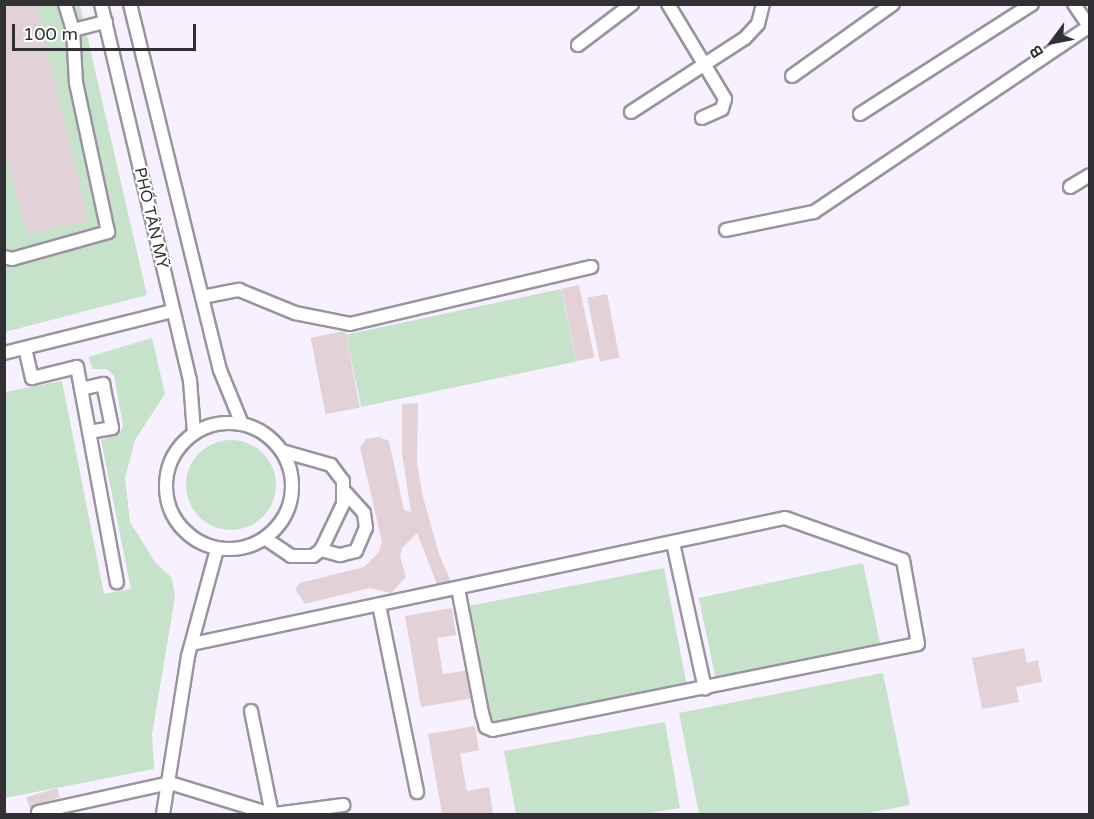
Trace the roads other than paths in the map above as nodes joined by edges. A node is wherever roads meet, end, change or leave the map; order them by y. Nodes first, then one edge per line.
1 (64, 4) edge
2 (101, 4) edge
3 (130, 4) edge
4 (632, 4) edge
5 (668, 4) edge
6 (763, 4) edge
7 (893, 4) edge
8 (1032, 4) edge
9 (1074, 4) edge
10 (106, 22) junction
11 (1089, 27) edge
12 (73, 30) junction
13 (578, 45) dead end
14 (705, 63) junction
15 (792, 76) dead end
16 (631, 112) dead end
17 (860, 114) dead end
18 (702, 118) dead end
19 (1089, 175) edge
20 (1070, 187) dead end
21 (726, 230) dead end
22 (4, 257) edge
23 (591, 267) dead end
24 (202, 297) junction
25 (173, 311) junction
26 (25, 348) junction
27 (4, 353) edge
28 (81, 389) junction
29 (242, 424) junction
30 (89, 432) junction
31 (194, 433) junction
32 (282, 451) junction
33 (345, 492) junction
34 (266, 539) junction
35 (673, 543) junction
36 (217, 549) junction
37 (321, 550) junction
38 (117, 582) dead end
39 (458, 588) junction
40 (379, 605) junction
41 (192, 644) junction
42 (705, 689) junction
43 (251, 711) dead end
44 (170, 783) junction
45 (417, 792) dead end
46 (343, 805) dead end
47 (38, 812) dead end
48 (163, 814) edge
49 (273, 814) edge

1 - 12 street
2 - 10 street, PHỐ TÂN MỸ
3 - 24 street, PHỐ TÂN MỸ
4 - 13 street
5 - 14 street
6 - 14 street
7 - 15 street
8 - 17 street
9 - 11 street
10 - 12 street
10 - 25 street, PHỐ TÂN MỸ
11 - 21 street
12 - 22 street
14 - 16 street
14 - 18 street
19 - 20 street
23 - 24 street
24 - 29 street, PHỐ TÂN MỸ
25 - 26 street
25 - 31 street, PHỐ TÂN MỸ
26 - 27 street
26 - 28 street
28 - 30 street
28 - 30 street
29 - 31 street
29 - 32 street
30 - 38 street
31 - 36 street
32 - 33 street
32 - 34 street
33 - 37 street
33 - 37 street
34 - 36 street
34 - 37 street
35 - 39 street
35 - 42 street
35 - 42 street
36 - 41 street
39 - 40 street
39 - 42 street
40 - 41 street
40 - 45 street
41 - 44 street
43 - 49 street
44 - 47 street
44 - 48 street
44 - 49 street
46 - 49 street

